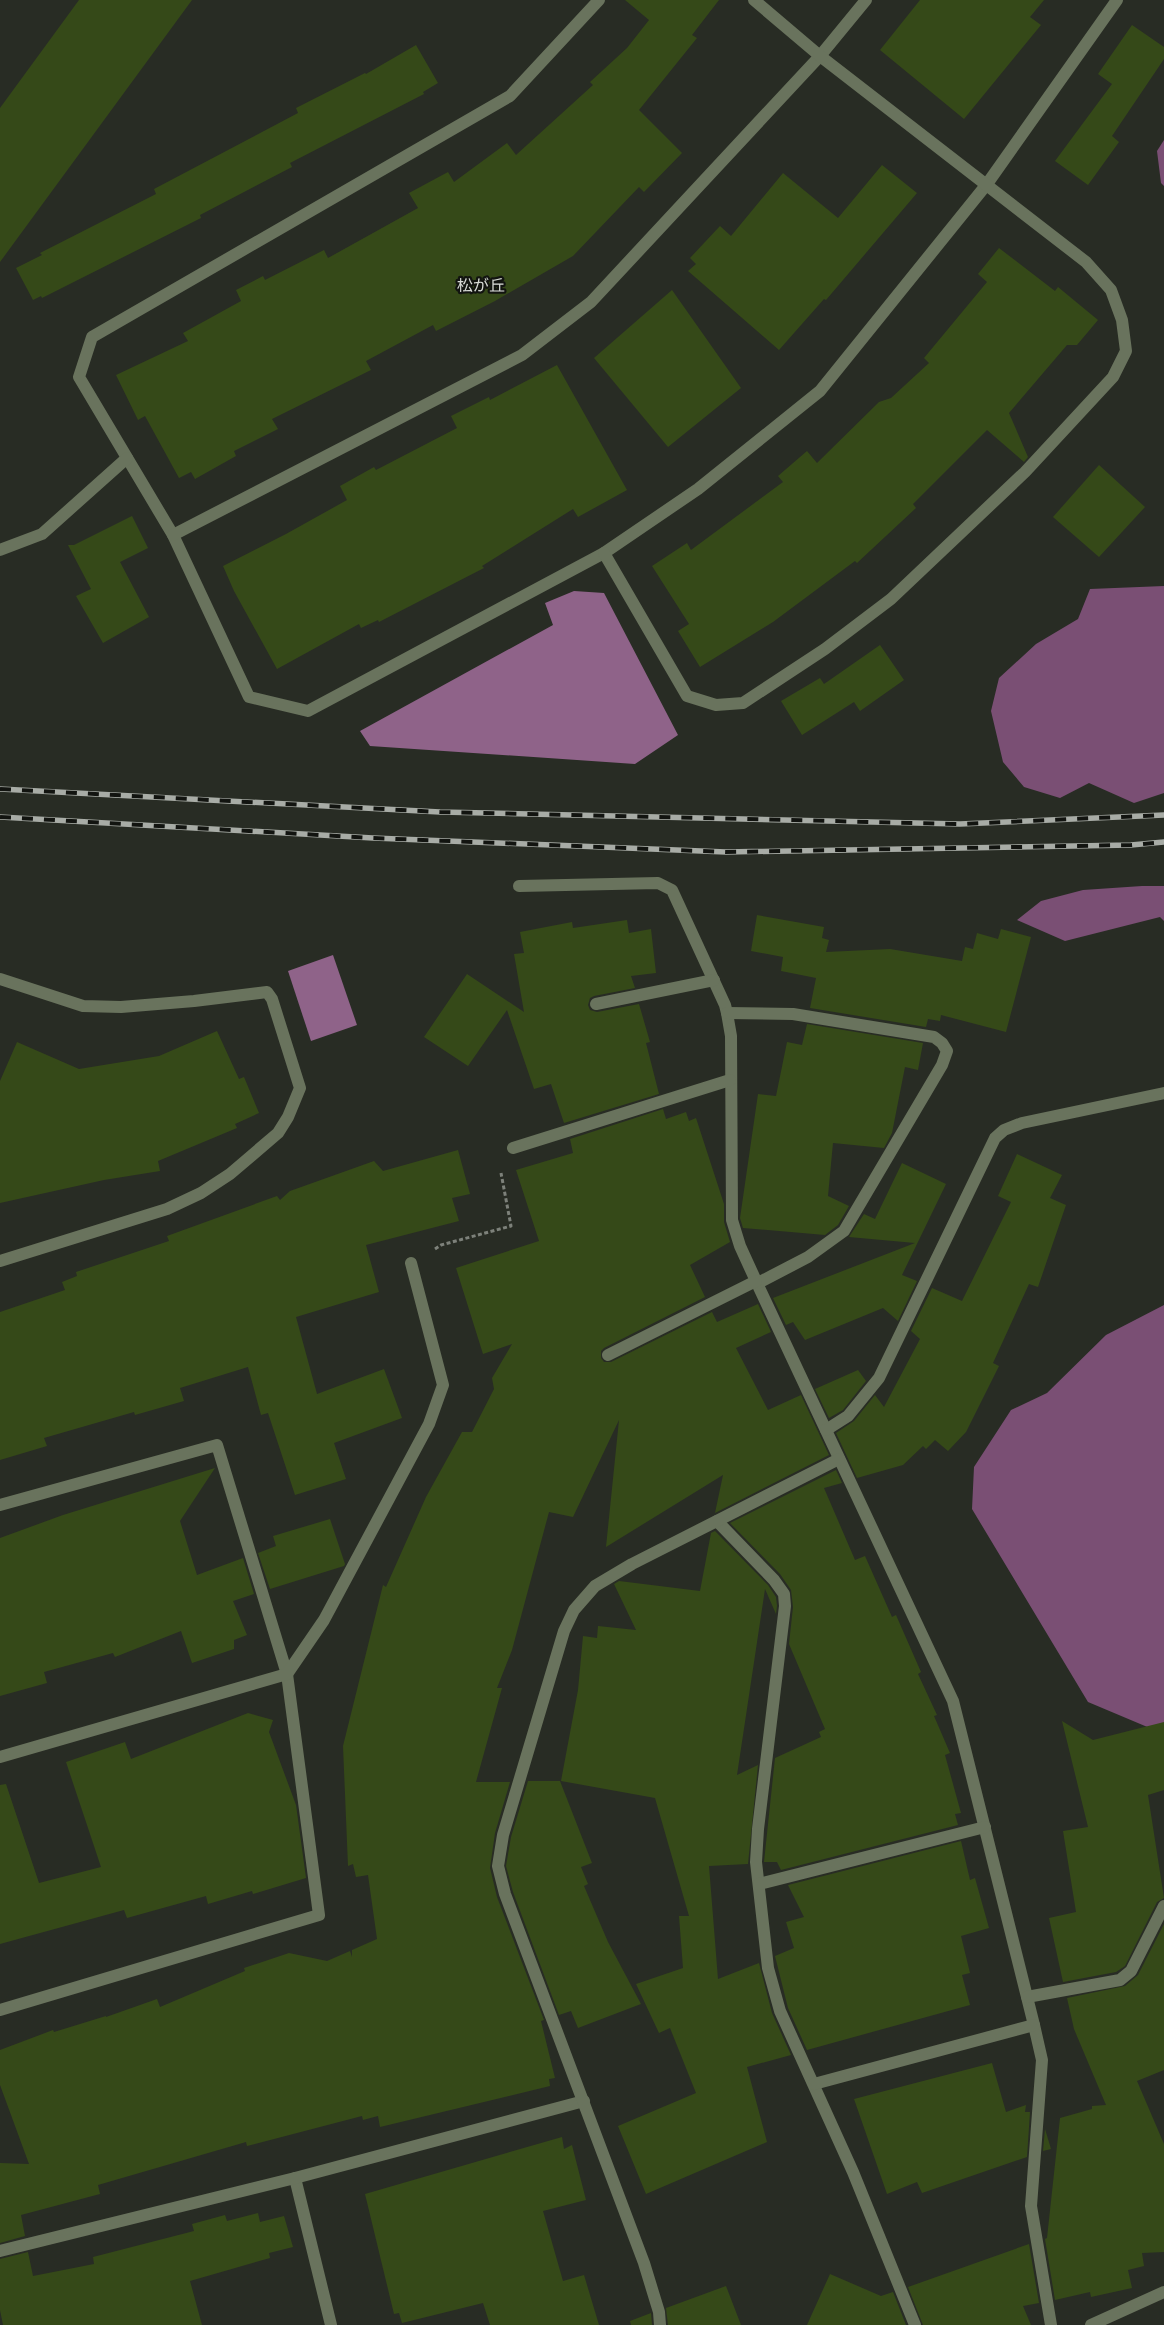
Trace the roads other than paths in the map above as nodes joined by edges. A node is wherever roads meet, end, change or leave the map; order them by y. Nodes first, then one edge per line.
1 (599, 0) edge
2 (754, 0) edge
3 (866, 0) edge
4 (1117, 0) edge
5 (820, 56) junction
6 (987, 184) junction
7 (127, 458) junction
8 (173, 535) junction
9 (0, 550) edge
10 (604, 553) junction
11 (519, 886) dead end
12 (0, 979) edge
13 (714, 980) junction
14 (596, 1004) dead end
15 (727, 1013) junction
16 (730, 1080) junction
17 (1164, 1093) edge
18 (513, 1148) road end
19 (0, 1261) edge
20 (411, 1263) road end
21 (757, 1282) junction
22 (608, 1355) dead end
23 (826, 1430) junction
24 (840, 1459) junction
25 (0, 1505) edge
26 (717, 1521) junction
27 (287, 1674) junction
28 (0, 1757) edge
29 (985, 1827) junction
30 (759, 1884) junction
31 (1164, 1906) edge
32 (1027, 1997) junction
33 (0, 2010) edge
34 (1034, 2025) junction
35 (814, 2084) junction
36 (584, 2101) junction
37 (295, 2178) junction
38 (0, 2251) edge
39 (1164, 2292) edge
40 (332, 2325) edge
41 (660, 2325) edge
42 (915, 2325) edge
43 (1051, 2325) edge
44 (1091, 2325) edge

1 - 7 street
2 - 5 street
3 - 5 street
4 - 6 street
5 - 6 street
5 - 8 street
6 - 10 street
6 - 10 street
7 - 8 street
7 - 9 street
8 - 10 street
11 - 13 street
12 - 19 street
13 - 14 street
13 - 15 street
15 - 16 street
15 - 21 street
16 - 18 street
16 - 21 street
17 - 23 street
20 - 27 street
21 - 22 street
21 - 23 street
23 - 24 street
24 - 26 street
24 - 29 street
25 - 27 street
26 - 30 street
26 - 36 street
27 - 28 street
27 - 33 street
29 - 30 street
29 - 32 street
30 - 35 street
31 - 32 street
32 - 34 street
34 - 35 street
34 - 43 street
35 - 42 street
36 - 37 street
36 - 41 street
37 - 38 street
37 - 40 street
39 - 44 street

